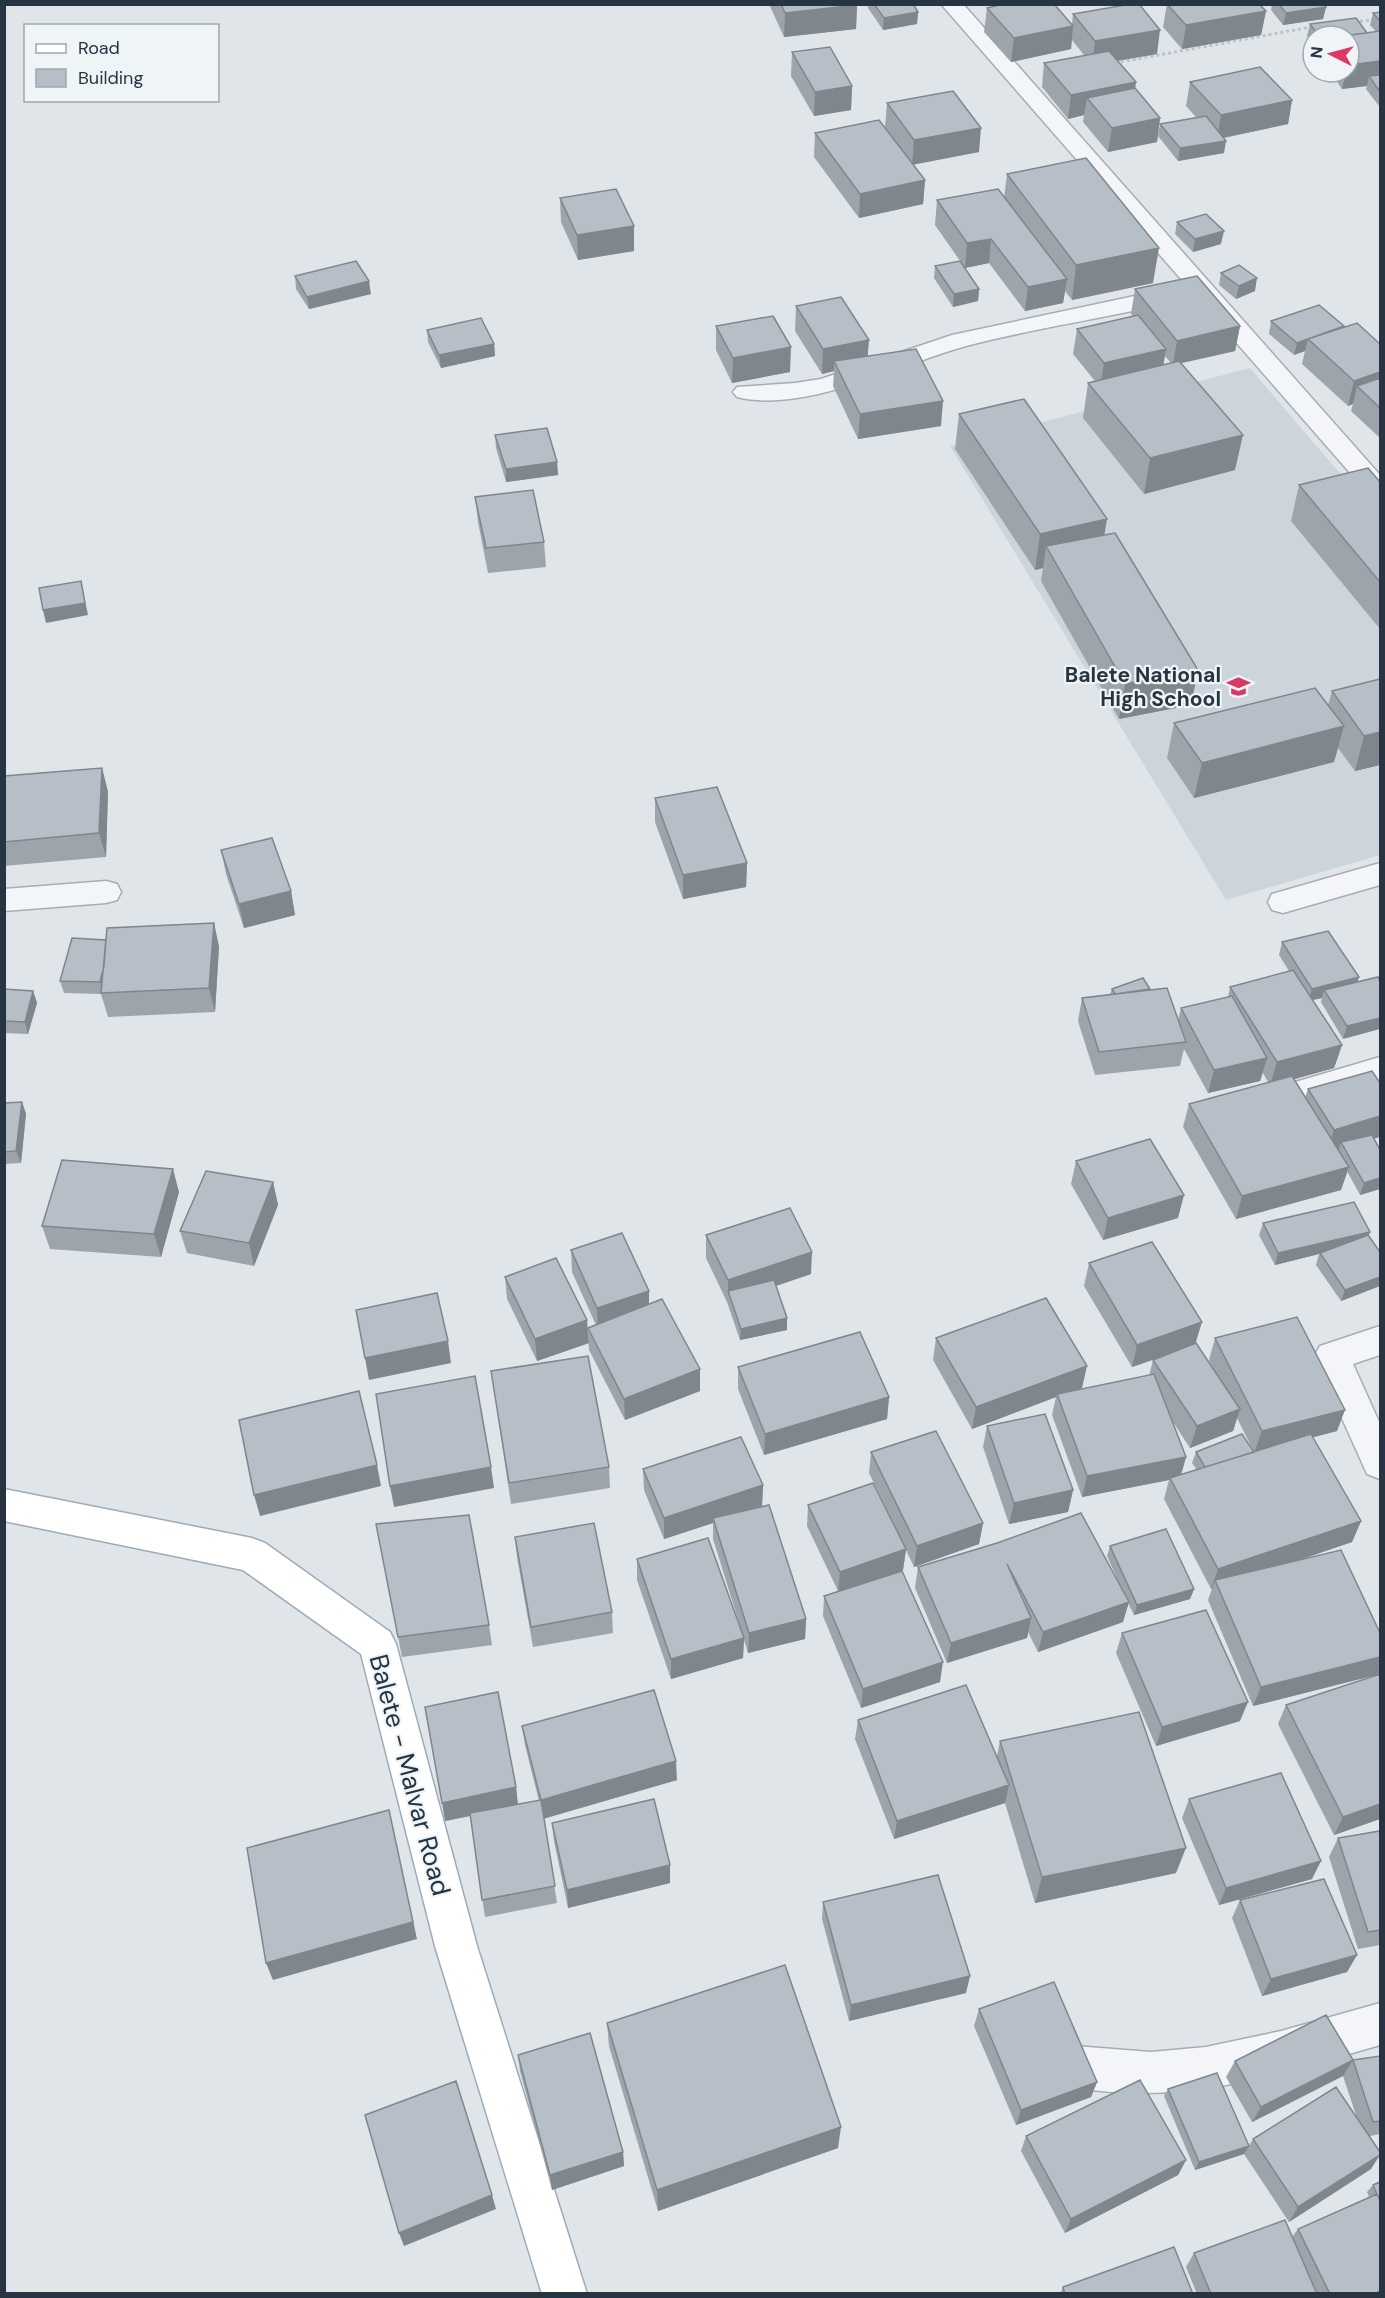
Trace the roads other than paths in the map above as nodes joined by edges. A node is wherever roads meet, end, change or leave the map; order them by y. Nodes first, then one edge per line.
1 (951, 4) edge
2 (1203, 288) junction
3 (746, 392) dead end
4 (1380, 491) edge
5 (1380, 874) edge
6 (106, 892) dead end
7 (4, 900) edge
8 (1283, 902) dead end
9 (1380, 1069) edge
10 (1263, 1104) edge
11 (1380, 1341) edge
12 (1380, 1463) edge
13 (4, 1504) edge
14 (1380, 2024) edge
15 (1062, 2066) edge
16 (565, 2294) edge

1 - 2 street
2 - 3 street
2 - 4 street
5 - 8 street
6 - 7 street
9 - 10 street
11 - 12 street
13 - 16 main road, Balete - Malvar Road
14 - 15 street

